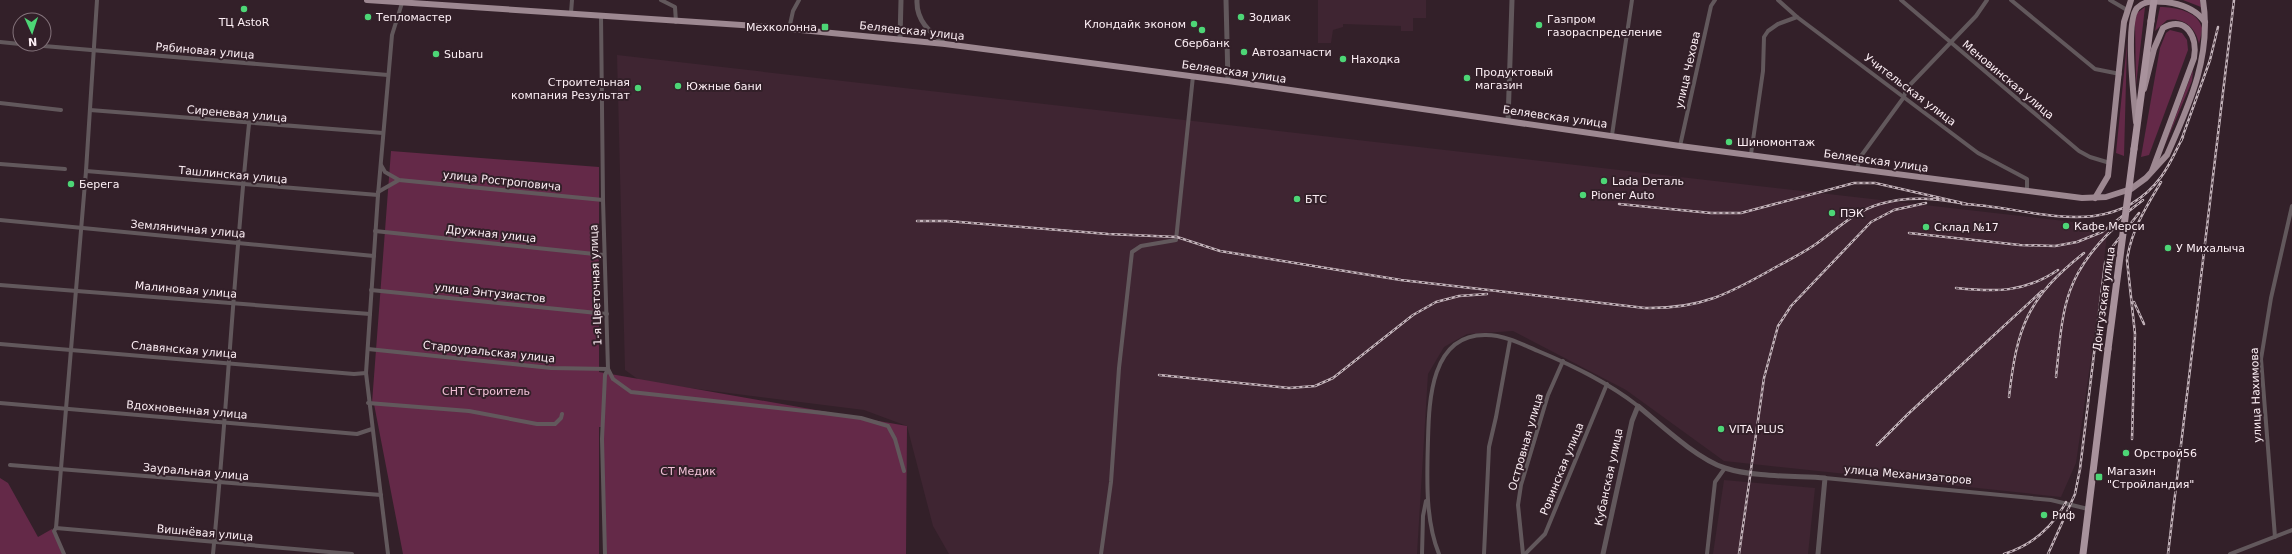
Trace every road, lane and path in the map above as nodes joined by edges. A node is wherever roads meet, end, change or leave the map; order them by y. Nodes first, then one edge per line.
1 (99, 0) edge
2 (367, 0) edge
3 (572, 0) edge
4 (658, 0) edge
5 (661, 0) edge
6 (799, 0) edge
7 (901, 0) edge
8 (917, 0) edge
9 (1226, 0) edge
10 (1512, 0) edge
11 (1632, 0) edge
12 (1715, 0) edge
13 (1778, 0) edge
14 (1901, 0) edge
15 (1987, 0) edge
16 (2011, 0) edge
17 (2110, 0) edge
18 (2131, 0) edge
19 (2154, 0) edge
20 (2203, 0) edge
21 (402, 3) junction
22 (2127, 10) junction
23 (571, 13) junction
24 (601, 16) junction
25 (1797, 17) junction
26 (676, 22) junction
27 (2206, 23) junction
28 (789, 29) junction
29 (900, 39) junction
30 (0, 42) edge
31 (12, 43) edge
32 (1950, 43) junction
33 (945, 44) junction
34 (52, 47) edge
35 (94, 50) junction
36 (2120, 74) junction
37 (388, 75) junction
38 (1193, 76) junction
39 (1228, 81) junction
40 (2142, 96) junction
41 (1904, 97) junction
42 (0, 103) edge
43 (61, 110) dead end
44 (90, 110) junction
45 (1508, 121) junction
46 (249, 124) junction
47 (383, 133) junction
48 (2136, 133) junction
49 (1612, 135) junction
50 (1680, 146) junction
51 (1751, 154) junction
52 (2110, 163) junction
53 (0, 164) edge
54 (381, 165) junction
55 (1857, 168) junction
56 (64, 169) dead end
57 (86, 171) junction
58 (2152, 172) junction
59 (399, 180) junction
60 (242, 185) junction
61 (2027, 191) junction
62 (378, 194) junction
63 (2095, 198) junction
64 (603, 200) junction
65 (2292, 206) edge
66 (0, 220) edge
67 (81, 228) junction
68 (375, 231) junction
69 (238, 242) junction
70 (604, 255) junction
71 (374, 256) junction
72 (0, 285) edge
73 (76, 289) junction
74 (371, 290) junction
75 (234, 303) junction
76 (370, 314) junction
77 (607, 314) junction
78 (1510, 340) junction
79 (0, 344) edge
80 (368, 349) junction
81 (70, 350) junction
82 (1563, 361) junction
83 (229, 363) junction
84 (608, 368) junction
85 (366, 373) junction
86 (1607, 384) junction
87 (0, 403) edge
88 (368, 403) junction
89 (1638, 406) junction
90 (66, 408) junction
91 (562, 414) dead end
92 (224, 423) junction
93 (372, 429) junction
94 (10, 465) dead end
95 (1725, 468) junction
96 (60, 470) junction
97 (904, 471) dead end
98 (1826, 478) junction
99 (221, 483) junction
100 (381, 495) junction
101 (1427, 499) junction
102 (2088, 509) junction
103 (56, 528) junction
104 (2292, 530) edge
105 (2275, 537) junction
106 (214, 543) junction
107 (64, 554) edge
108 (213, 554) edge
109 (352, 554) edge
110 (388, 554) edge
111 (605, 554) edge
112 (1100, 554) edge
113 (1422, 554) edge
114 (1439, 554) edge
115 (1484, 554) edge
116 (1524, 554) edge
117 (1602, 554) edge
118 (1707, 554) edge
119 (1818, 554) edge
120 (2083, 554) edge
121 (2230, 554) edge

1 - 35 street
2 - 21 main road, Беляевская улица
3 - 23 street
4 - 5 street
5 - 26 street
6 - 28 street
7 - 29 street
8 - 33 street
9 - 39 street
10 - 45 street
11 - 49 street
12 - 50 street, улица Чехова
13 - 25 street, Учительская улица
14 - 32 street, Меновинская улица
15 - 32 street
16 - 36 street
17 - 22 street
18 - 22 main road
19 - 40 highway, Донгузская улица, bridge
20 - 27 main road, Беляевская улица
21 - 23 main road, Беляевская улица
21 - 37 street
22 - 36 main road
23 - 24 main road, Беляевская улица
24 - 26 main road, Беляевская улица
24 - 64 street, 1-я Цветочная улица
25 - 41 street, Учительская улица
25 - 51 street
26 - 28 main road, Беляевская улица
27 - 48 main road
27 - 58 main road, Беляевская улица
28 - 29 main road, Беляевская улица
29 - 33 main road, Беляевская улица
30 - 31 street, Рябиновая улица
32 - 41 street
32 - 52 street, Меновинская улица
33 - 38 main road, Беляевская улица
34 - 35 street, Рябиновая улица
35 - 37 street, Рябиновая улица
35 - 44 street
36 - 52 main road
37 - 47 street
38 - 39 main road, Беляевская улица
38 - 112 street
39 - 45 main road, Беляевская улица
40 - 48 highway, Донгузская улица
40 - 58 main road
41 - 55 street
41 - 61 street, Учительская улица
42 - 43 street
44 - 46 street, Сиреневая улица
44 - 57 street
45 - 49 main road, Беляевская улица
46 - 47 street, Сиреневая улица
46 - 60 street
47 - 54 street
48 - 102 highway, Донгузская улица, bridge
49 - 50 main road, Беляевская улица
50 - 51 main road, Беляевская улица
51 - 55 main road, Беляевская улица
52 - 63 main road
53 - 56 street
54 - 59 street
54 - 62 street
55 - 61 main road, Беляевская улица
57 - 60 street, Ташлинская улица
57 - 67 street
58 - 63 main road, Беляевская улица
59 - 62 street
59 - 64 street, улица Ростроповича
60 - 62 street, Ташлинская улица
60 - 69 street
61 - 63 main road, Беляевская улица
62 - 68 street
64 - 70 street, 1-я Цветочная улица
65 - 105 street, улица Нахимова
66 - 67 street, Земляничная улица
67 - 69 street, Земляничная улица
67 - 73 street
68 - 70 street, Дружная улица
68 - 71 street
69 - 71 street, Земляничная улица
69 - 75 street
70 - 77 street, 1-я Цветочная улица
71 - 74 street
72 - 73 street, Малиновая улица
73 - 75 street, Малиновая улица
73 - 81 street
74 - 76 street
74 - 77 street, улица Энтузиастов
75 - 76 street, Малиновая улица
75 - 83 street
76 - 80 street
77 - 84 street, 1-я Цветочная улица
78 - 82 street
78 - 101 street
78 - 115 street
79 - 81 street, Славянская улица
80 - 84 street, Староуральская улица
80 - 85 street
81 - 83 street, Славянская улица
81 - 90 street
82 - 86 street
82 - 116 street, Островная улица
83 - 85 street, Славянская улица
83 - 92 street
84 - 97 street
84 - 111 street, 1-я Цветочная улица
85 - 88 street
86 - 89 street
86 - 116 street, Ровинская улица
87 - 90 street, Вдохновенная улица
88 - 91 street
88 - 93 street
89 - 95 street, улица Механизаторов
89 - 117 street, Кубанская улица
90 - 92 street, Вдохновенная улица
90 - 96 street
92 - 93 street, Вдохновенная улица
92 - 99 street
93 - 100 street
94 - 96 street, Зауральная улица
95 - 98 street, улица Механизаторов
95 - 118 street
96 - 99 street, Зауральная улица
96 - 103 street
98 - 102 street, улица Механизаторов
98 - 119 street
99 - 100 street, Зауральная улица
99 - 106 street
100 - 110 street
101 - 113 street
101 - 114 street
102 - 120 highway, Донгузская улица
103 - 106 street, Вишнёвая улица
103 - 107 street
104 - 105 street
105 - 121 street
106 - 108 street
106 - 109 street, Вишнёвая улица

